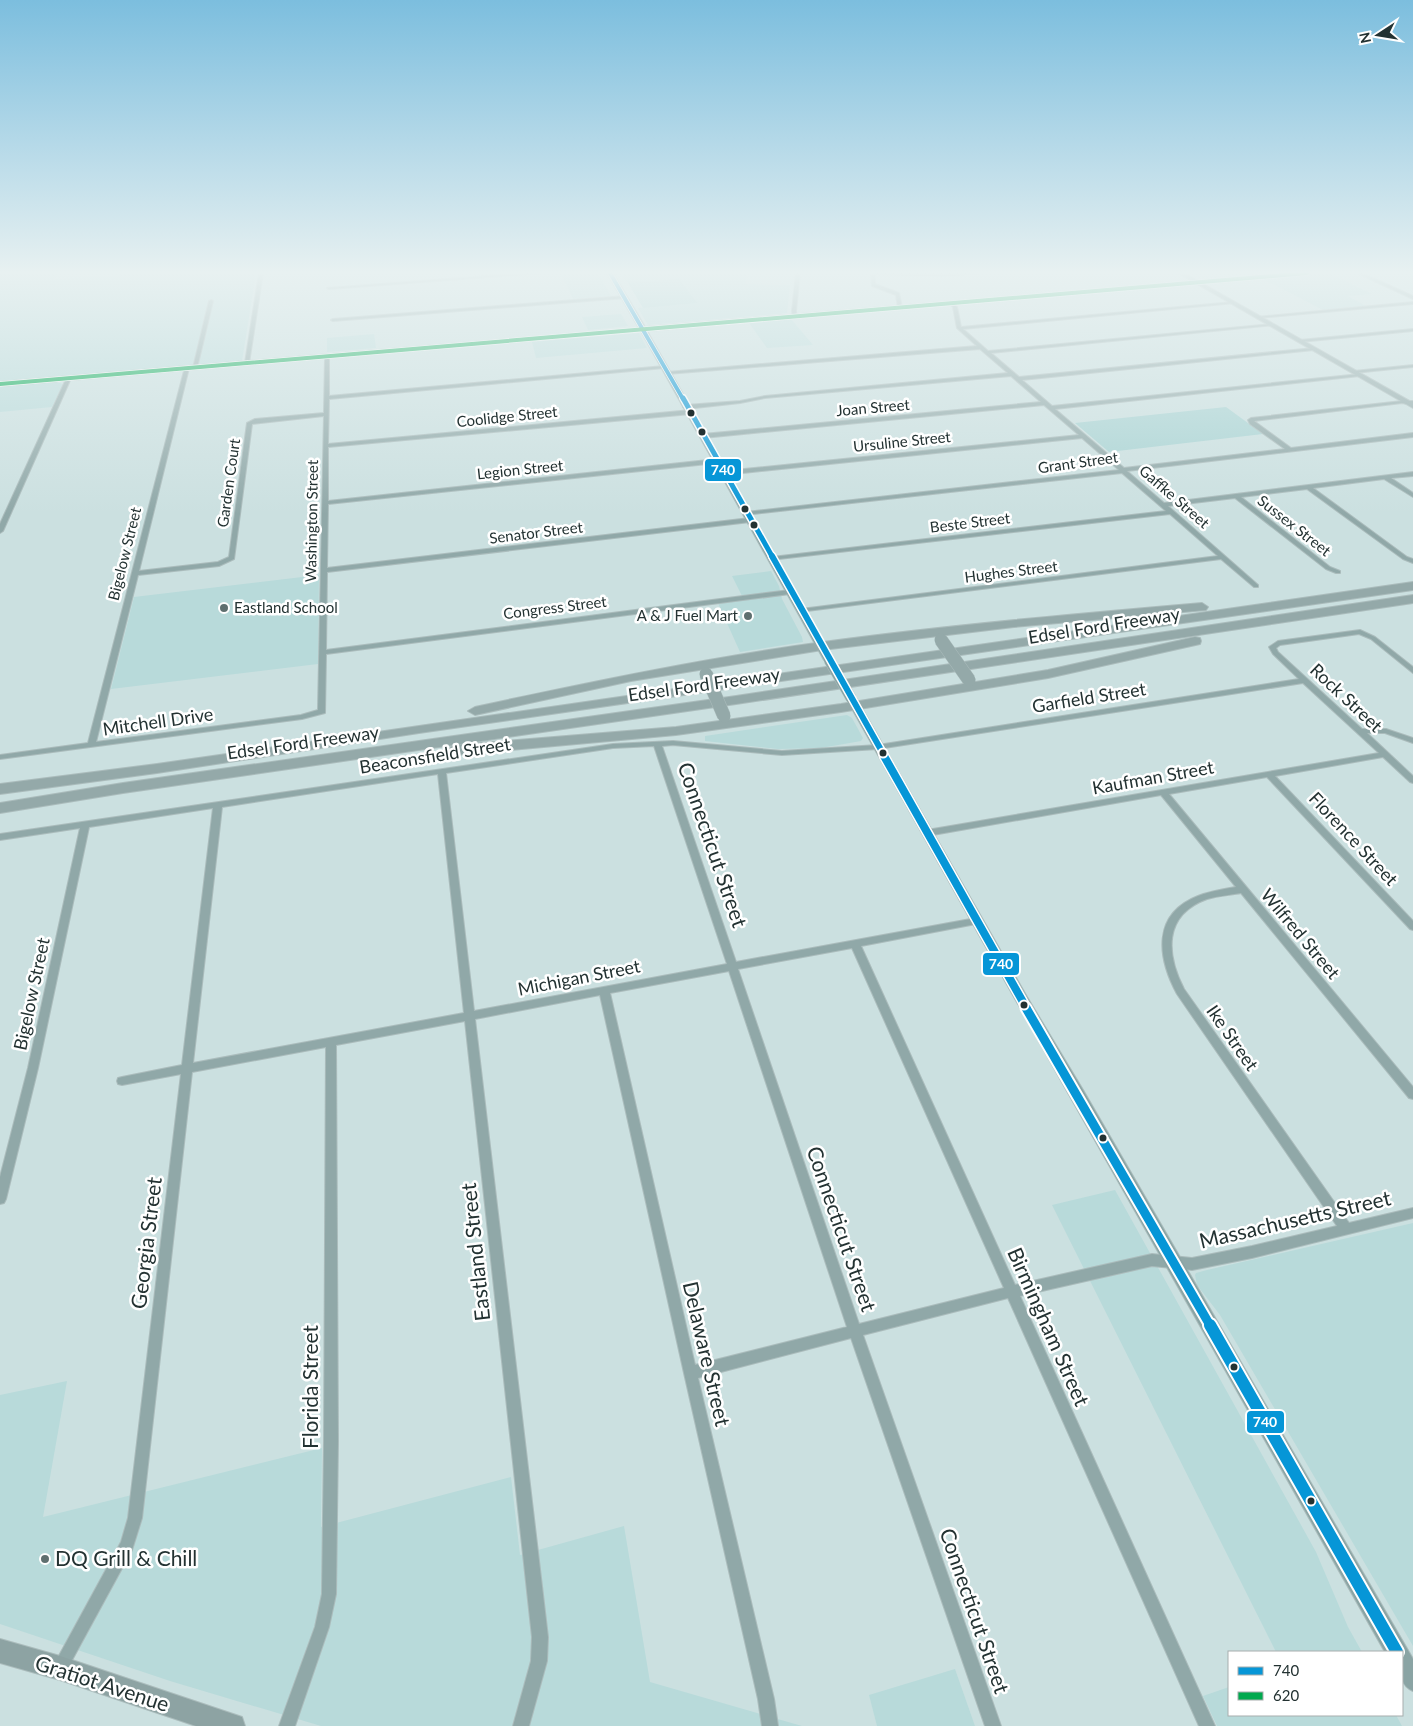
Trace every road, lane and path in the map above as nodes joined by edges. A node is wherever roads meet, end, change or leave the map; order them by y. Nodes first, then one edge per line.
1 (198, 354) edge
2 (248, 354) edge
3 (367, 354) edge
4 (657, 354) edge
5 (892, 354) edge
6 (989, 354) edge
7 (1267, 354) edge
8 (1322, 354) edge
9 (327, 357) junction
10 (247, 363) junction
11 (1413, 366) edge
12 (187, 368) junction
13 (195, 368) junction
14 (666, 370) junction
15 (1354, 372) junction
16 (1012, 374) junction
17 (1360, 376) junction
18 (69, 378) junction
19 (1017, 378) junction
20 (0, 384) edge
21 (326, 398) junction
22 (1046, 403) junction
23 (1411, 404) edge
24 (1051, 408) junction
25 (688, 409) junction
26 (326, 414) junction
27 (703, 436) junction
28 (1083, 436) junction
29 (1413, 436) edge
30 (326, 446) junction
31 (1291, 450) junction
32 (717, 461) junction
33 (1122, 470) junction
34 (724, 473) junction
35 (1413, 474) edge
36 (1386, 478) junction
37 (1308, 487) junction
38 (1413, 495) edge
39 (1236, 496) junction
40 (325, 503) junction
41 (1163, 505) junction
42 (1171, 512) junction
43 (748, 517) junction
44 (0, 531) edge
45 (1223, 558) junction
46 (772, 559) junction
47 (1413, 561) edge
48 (324, 570) junction
49 (1338, 572) dead end
50 (135, 573) junction
51 (1256, 586) dead end
52 (1413, 586) edge
53 (790, 592) junction
54 (1413, 599) edge
55 (1307, 601) junction
56 (801, 611) junction
57 (1272, 619) junction
58 (926, 634) junction
59 (822, 646) junction
60 (324, 652) junction
61 (1411, 668) edge
62 (709, 669) junction
63 (1305, 680) junction
64 (967, 684) junction
65 (853, 702) junction
66 (319, 713) joint
67 (731, 719) junction
68 (1360, 731) junction
69 (1413, 741) edge
70 (321, 743) junction
71 (657, 743) junction
72 (92, 746) junction
73 (878, 747) junction
74 (1385, 754) junction
75 (0, 757) edge
76 (442, 772) junction
77 (1269, 774) junction
78 (1413, 780) edge
79 (123, 788) junction
80 (0, 789) edge
81 (1164, 792) junction
82 (218, 805) junction
83 (0, 808) edge
84 (85, 825) junction
85 (927, 833) junction
86 (0, 837) edge
87 (1242, 889) junction
88 (976, 922) junction
89 (1413, 927) edge
90 (855, 944) junction
91 (732, 966) junction
92 (604, 990) junction
93 (470, 1015) junction
94 (331, 1041) junction
95 (187, 1068) junction
96 (122, 1081) dead end
97 (1413, 1095) edge
98 (0, 1199) edge
99 (1413, 1213) edge
100 (1346, 1229) junction
101 (1172, 1262) junction
102 (1010, 1292) junction
103 (855, 1331) junction
104 (690, 1373) junction
105 (0, 1651) edge
106 (1396, 1651) edge
107 (1403, 1663) edge
108 (60, 1668) junction
109 (1413, 1680) edge
110 (233, 1726) edge
111 (287, 1726) edge
112 (521, 1726) edge
113 (770, 1726) edge
114 (992, 1726) edge
115 (1207, 1726) edge

1 - 13 street
2 - 10 street
3 - 9 main road
4 - 14 main road
5 - 14 street
6 - 16 street, Gaffke Street
7 - 19 street
8 - 15 street
9 - 10 main road
9 - 21 street, Washington Street
10 - 13 main road
11 - 15 street
12 - 13 main road
12 - 18 main road
12 - 50 street, Bigelow Street
14 - 21 street
14 - 25 main road
15 - 17 street
16 - 19 street, Gaffke Street
16 - 25 street, Coolidge Street
17 - 23 street
17 - 24 street
18 - 20 main road
18 - 44 street
19 - 22 street, Gaffke Street
21 - 26 street, Washington Street
22 - 24 street, Gaffke Street
22 - 27 street, Joan Street
23 - 31 street
24 - 28 street, Gaffke Street
25 - 27 main road
25 - 30 street, Coolidge Street
26 - 30 street, Washington Street
26 - 50 street, Garden Court
27 - 32 main road
28 - 33 street, Gaffke Street
28 - 34 street, Ursuline Street
29 - 31 street, Grant Street
30 - 40 street, Washington Street
31 - 33 street, Grant Street
32 - 34 main road
32 - 40 street, Legion Street
33 - 41 street, Gaffke Street
33 - 43 street, Grant Street
34 - 43 main road
35 - 36 street
36 - 37 street
36 - 38 street
37 - 39 street
37 - 47 street
39 - 41 street
39 - 49 street, Sussex Street
40 - 48 street, Washington Street
41 - 42 street, Gaffke Street
42 - 45 street, Gaffke Street
42 - 46 street, Beste Street
43 - 46 main road
43 - 48 street, Senator Street
45 - 51 street, Gaffke Street
45 - 56 street, Hughes Street
46 - 53 main road
48 - 60 street, Washington Street
50 - 72 street, Bigelow Street
52 - 55 highway, Edsel Ford Freeway
53 - 56 main road
53 - 60 street, Congress Street
54 - 57 highway, Edsel Ford Freeway
55 - 58 highway
55 - 70 highway, Edsel Ford Freeway
56 - 59 main road
57 - 64 highway
57 - 79 highway, Edsel Ford Freeway
58 - 59 highway
58 - 64 highway, bridge
59 - 62 highway
59 - 65 main road, bridge
60 - 66 street, Washington Street
61 - 63 street, Rock Street
62 - 67 highway, bridge
62 - 70 highway
63 - 68 street, Rock Street
63 - 73 street, Garfield Street
64 - 65 highway
65 - 67 highway
65 - 73 main road
66 - 72 street, Mitchell Drive
67 - 79 highway
68 - 69 street
68 - 74 street, Rock Street
70 - 80 highway, Edsel Ford Freeway
71 - 73 street, Beaconsfield Street
71 - 76 street, Beaconsfield Street
71 - 91 street, Connecticut Street
72 - 75 street, Mitchell Drive
73 - 85 main road
74 - 77 street, Kaufman Street
74 - 78 street, Rock Street
76 - 82 street, Beaconsfield Street
76 - 93 street, Eastland Street
77 - 81 street, Kaufman Street
77 - 89 street, Florence Street
79 - 83 highway, Edsel Ford Freeway
81 - 85 street, Kaufman Street
81 - 87 street, Wilfred Street
82 - 84 street, Beaconsfield Street
82 - 95 street, Georgia Street
84 - 86 street, Beaconsfield Street
84 - 98 street, Bigelow Street
85 - 88 main road
87 - 97 street, Wilfred Street
87 - 100 street, Ike Street
88 - 90 street, Michigan Street
88 - 101 main road
90 - 91 street, Michigan Street
90 - 102 street, Birmingham Street
91 - 92 street, Michigan Street
91 - 103 street, Connecticut Street
92 - 93 street, Michigan Street
92 - 104 street, Delaware Street
93 - 94 street, Michigan Street
93 - 112 street, Eastland Street
94 - 95 street, Michigan Street
94 - 111 street, Florida Street
95 - 96 street, Michigan Street
95 - 108 street, Georgia Street
99 - 100 street, Massachusetts Street
100 - 101 street, Massachusetts Street
101 - 102 street, Massachusetts Street
101 - 106 main road
102 - 103 street, Massachusetts Street
102 - 115 street, Birmingham Street
103 - 104 street, Massachusetts Street
103 - 114 street, Connecticut Street
104 - 113 street, Delaware Street
105 - 108 main road, Gratiot Avenue
107 - 109 main road
108 - 110 main road, Gratiot Avenue

